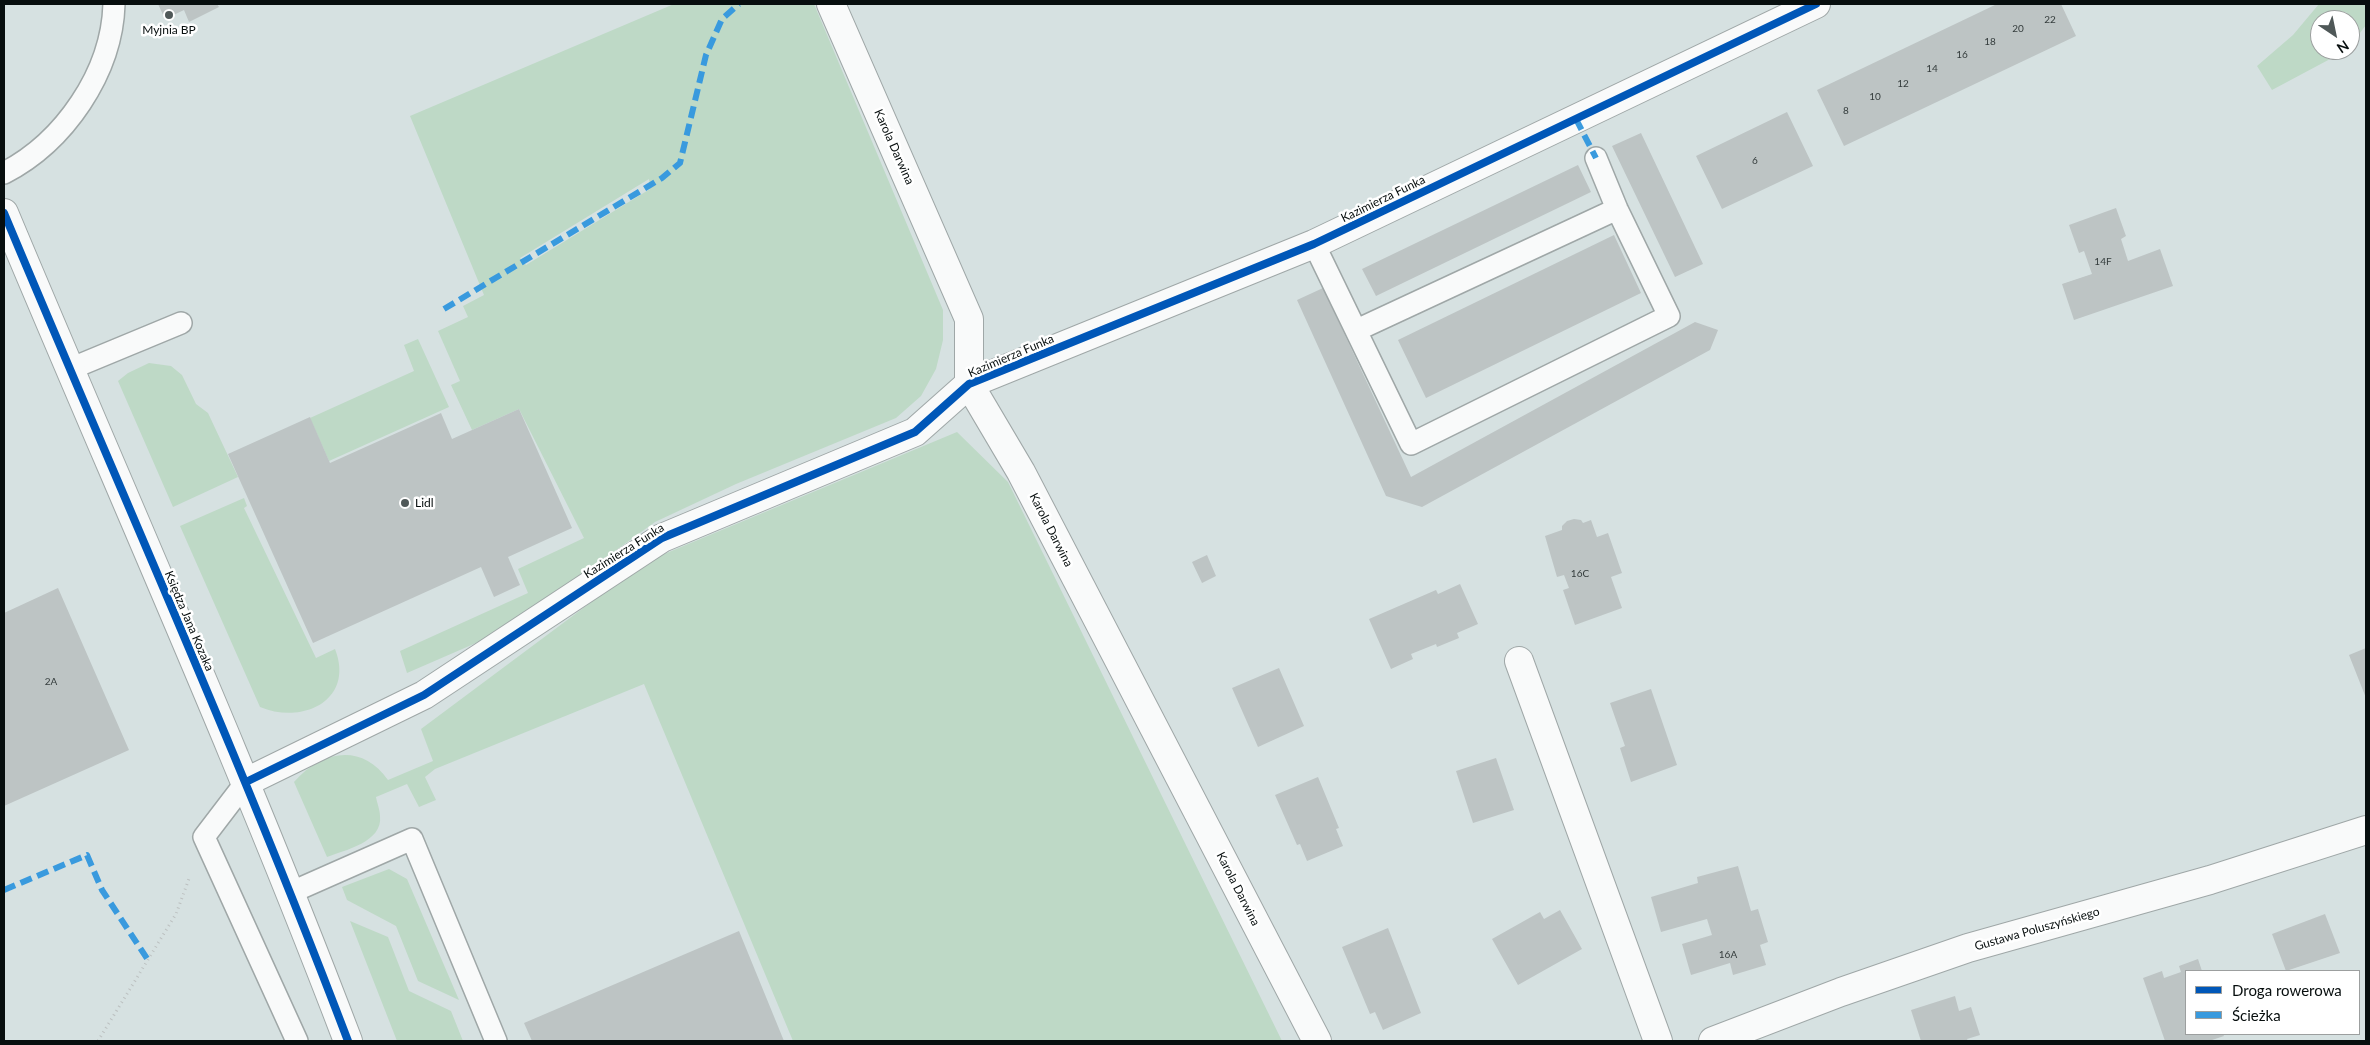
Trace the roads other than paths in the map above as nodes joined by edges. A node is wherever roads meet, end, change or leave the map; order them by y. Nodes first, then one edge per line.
1 (114, 4) edge
2 (831, 4) edge
3 (1816, 4) edge
4 (1596, 158) dead end
5 (4, 174) edge
6 (1617, 210) junction
7 (4, 212) edge
8 (1314, 244) junction
9 (181, 323) dead end
10 (1357, 330) junction
11 (70, 369) junction
12 (969, 384) junction
13 (1519, 661) dead end
14 (246, 782) junction
15 (2366, 830) edge
16 (292, 892) junction
17 (297, 1041) edge
18 (348, 1041) edge
19 (496, 1041) edge
20 (1317, 1041) edge
21 (1658, 1041) edge
22 (1713, 1041) edge

1 - 5 lane
2 - 12 street, Karola Darwina
3 - 8 street, Kazimierza Funka
4 - 6 lane
6 - 10 lane
6 - 10 lane
7 - 11 street, Księdza Jana Kozaka
8 - 10 lane
8 - 12 street, Kazimierza Funka
9 - 11 lane
11 - 14 street, Księdza Jana Kozaka
12 - 14 street, Kazimierza Funka
12 - 20 street, Karola Darwina
13 - 21 street
14 - 16 street, Księdza Jana Kozaka
14 - 17 lane
15 - 22 street, Gustawa Poluszyńskiego
16 - 18 street, Księdza Jana Kozaka
16 - 19 lane

